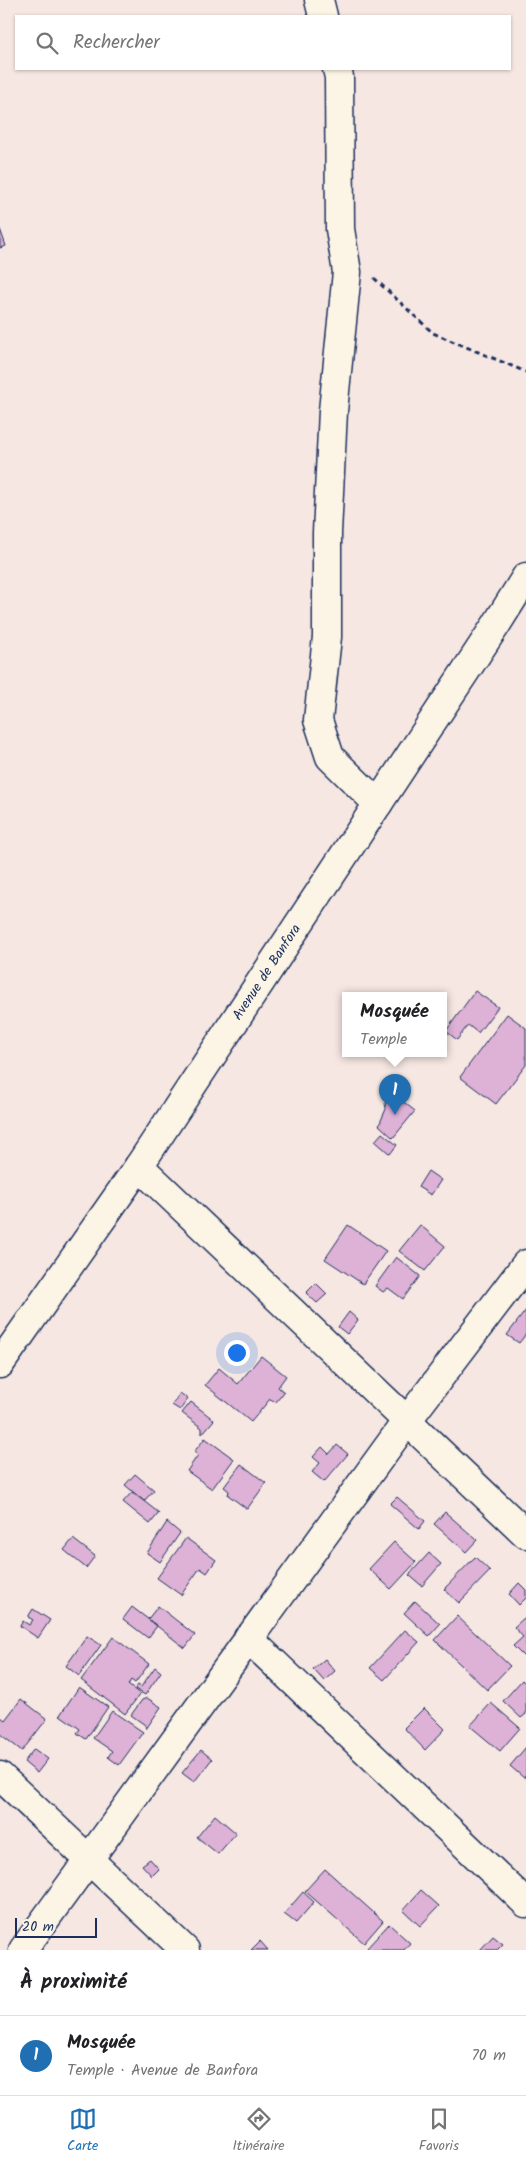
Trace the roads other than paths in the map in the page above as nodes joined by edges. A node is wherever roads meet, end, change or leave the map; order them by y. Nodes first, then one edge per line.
1 (319, 0) edge
2 (323, 15) edge
3 (337, 70) edge
4 (526, 576) edge
5 (378, 804) junction
6 (139, 1166) junction
7 (526, 1264) edge
8 (0, 1364) edge
9 (406, 1422) junction
10 (526, 1534) edge
11 (248, 1638) junction
12 (0, 1776) edge
13 (88, 1858) junction
14 (526, 1903) edge
15 (23, 1950) edge
16 (184, 1950) edge

1 - 2 street
3 - 5 street
4 - 5 street, Avenue de Banfora
5 - 6 street, Avenue de Banfora
6 - 8 street, Avenue de Banfora
6 - 9 street
7 - 9 street
9 - 10 street
9 - 11 street
11 - 13 street
11 - 14 street
12 - 13 street
13 - 15 street
13 - 16 street

